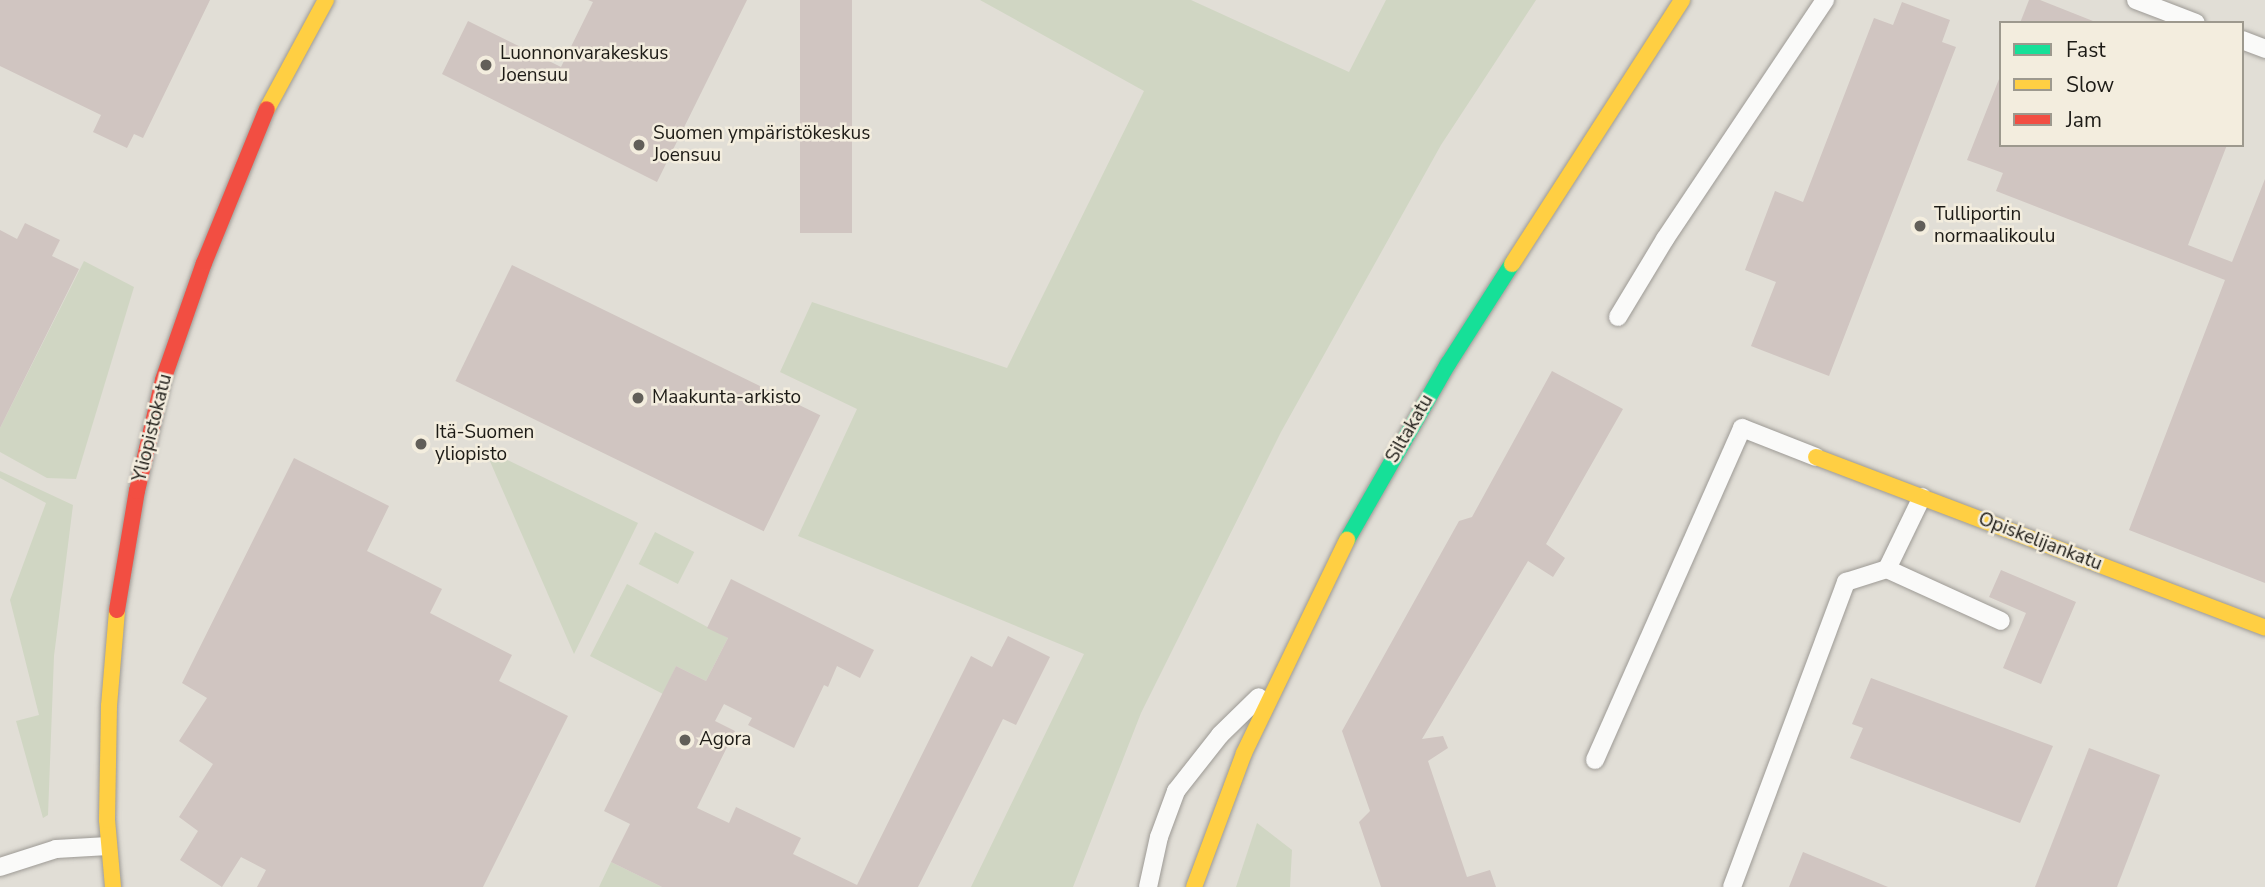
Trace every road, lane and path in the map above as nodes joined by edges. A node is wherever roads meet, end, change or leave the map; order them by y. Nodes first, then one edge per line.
1 (326, 0) edge
2 (1682, 0) edge
3 (1825, 0) edge
4 (2136, 0) edge
5 (2191, 21) edge
6 (2244, 41) edge
7 (2265, 49) edge
8 (1618, 317) dead end
9 (1816, 457) joint
10 (1922, 497) junction
11 (1887, 569) junction
12 (2001, 621) dead end
13 (2265, 628) edge
14 (1286, 671) junction
15 (1595, 760) dead end
16 (108, 846) junction
17 (0, 867) edge
18 (113, 887) edge
19 (1148, 887) edge
20 (1194, 887) edge
21 (1732, 887) edge

1 - 16 street, Yliopistokatu
2 - 14 street, Siltakatu
3 - 8 lane
4 - 5 lane
6 - 7 lane
9 - 10 street, Opiskelijankatu
9 - 15 lane
10 - 11 lane
10 - 13 street, Opiskelijankatu
11 - 12 lane
11 - 21 lane
14 - 19 lane
14 - 20 street, Siltakatu
16 - 17 lane
16 - 18 street, Yliopistokatu

